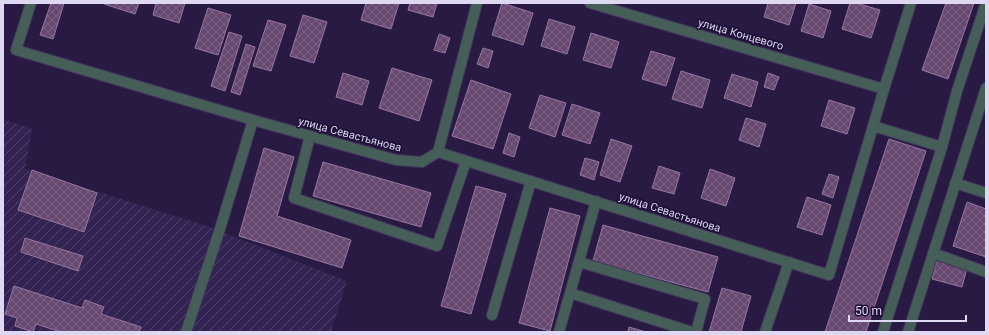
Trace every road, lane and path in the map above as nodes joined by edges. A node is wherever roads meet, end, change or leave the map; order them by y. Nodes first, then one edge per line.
1 (31, 3) edge
2 (477, 3) edge
3 (590, 3) edge
4 (911, 3) edge
5 (986, 3) edge
6 (986, 88) edge
7 (884, 89) junction
8 (984, 104) edge
9 (253, 120) junction
10 (873, 126) junction
11 (310, 136) junction
12 (942, 147) junction
13 (438, 152) junction
14 (466, 161) junction
15 (531, 181) junction
16 (955, 183) junction
17 (986, 193) edge
18 (596, 201) junction
19 (933, 253) junction
20 (579, 262) junction
21 (789, 262) junction
22 (986, 272) edge
23 (570, 293) junction
24 (492, 314) dead end
25 (186, 332) edge
26 (559, 332) edge
27 (692, 332) edge
28 (696, 332) edge
29 (766, 332) edge
30 (883, 332) edge
31 (908, 332) edge

1 - 9 street, улица Севастьянова
2 - 13 street
3 - 7 street, улица Концевого
4 - 7 street
5 - 12 street
6 - 8 street
7 - 10 street
8 - 16 street
9 - 11 street, улица Севастьянова
9 - 25 street
10 - 12 street
10 - 21 street, улица Севастьянова
11 - 13 street, улица Севастьянова
11 - 14 street
12 - 30 street
13 - 14 street, улица Севастьянова
14 - 15 street, улица Севастьянова
15 - 18 street, улица Севастьянова
15 - 24 street
16 - 17 street
16 - 19 street
18 - 20 street
18 - 21 street, улица Севастьянова
19 - 22 street
19 - 31 street
20 - 23 street
20 - 28 street
21 - 29 street
23 - 26 street
23 - 27 street

